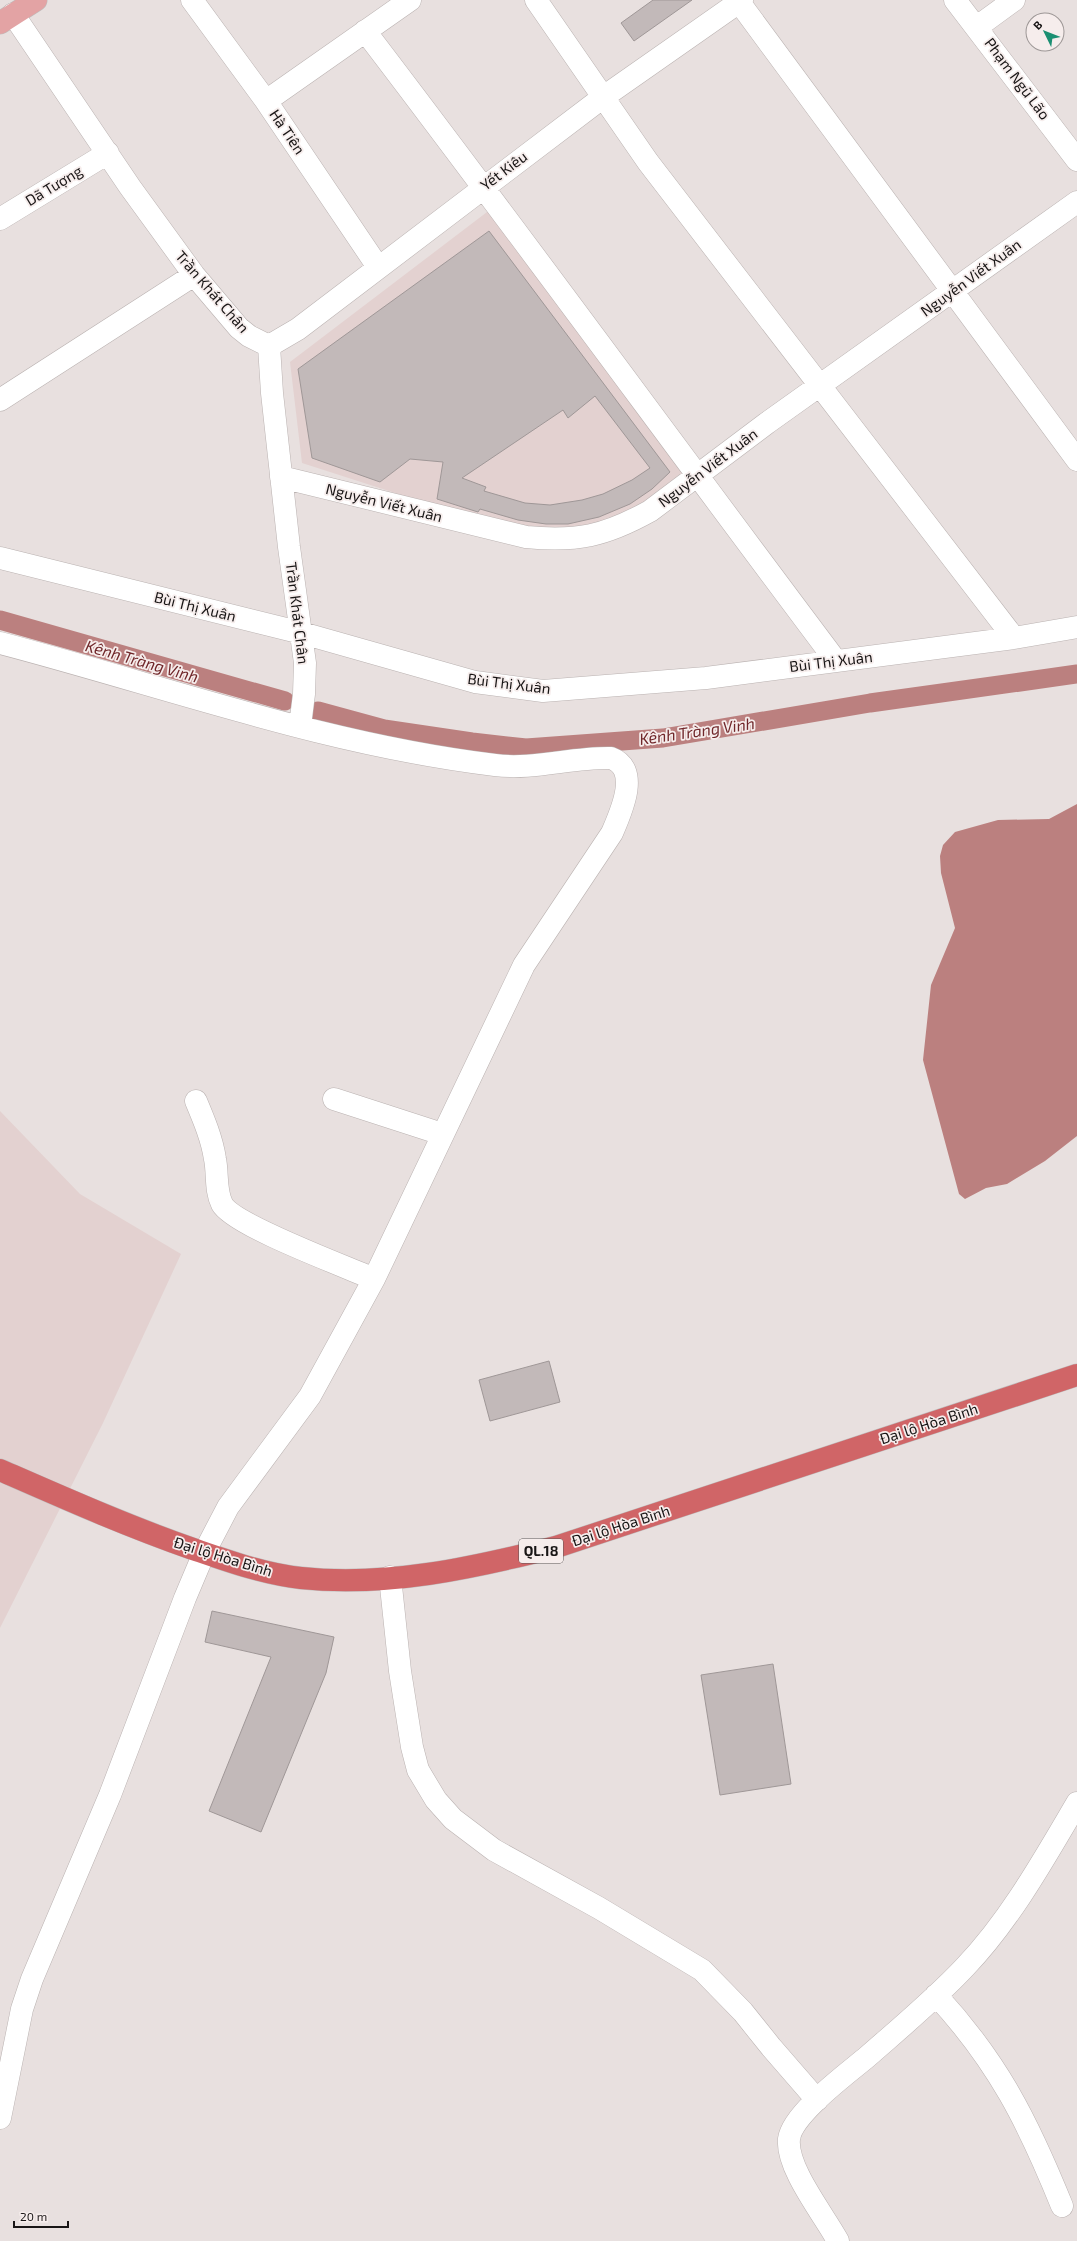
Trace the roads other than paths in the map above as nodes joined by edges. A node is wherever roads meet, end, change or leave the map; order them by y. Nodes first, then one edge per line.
1 (36, 0) edge
2 (192, 0) edge
3 (410, 0) edge
4 (536, 0) edge
5 (955, 0) edge
6 (1014, 0) edge
7 (740, 1) edge
8 (7, 19) edge
9 (977, 27) junction
10 (365, 31) junction
11 (602, 98) junction
12 (266, 102) junction
13 (108, 154) junction
14 (1077, 160) edge
15 (484, 186) junction
16 (1077, 202) edge
17 (0, 219) edge
18 (378, 267) junction
19 (194, 275) junction
20 (952, 292) junction
21 (269, 346) junction
22 (821, 386) junction
23 (0, 400) edge
24 (1077, 460) edge
25 (697, 476) junction
26 (281, 477) junction
27 (0, 558) edge
28 (1077, 627) edge
29 (302, 634) junction
30 (1014, 638) junction
31 (0, 643) edge
32 (836, 661) junction
33 (300, 726) junction
34 (334, 1099) dead end
35 (196, 1101) dead end
36 (442, 1134) junction
37 (374, 1279) junction
38 (1077, 1375) edge
39 (0, 1470) edge
40 (204, 1553) junction
41 (390, 1577) junction
42 (1077, 1803) edge
43 (936, 1995) junction
44 (817, 2100) junction
45 (0, 2118) edge
46 (1062, 2206) dead end
47 (838, 2241) edge

1 - 8 main road
2 - 12 street, Hà Tiên
3 - 10 street
4 - 11 street
5 - 9 street, Phạm Ngũ Lão
6 - 9 street
7 - 11 street, Yết Kiêu
7 - 20 street
8 - 13 street, Trần Khát Chân
9 - 14 street, Phạm Ngũ Lão
10 - 12 street
10 - 15 street
11 - 15 street, Yết Kiêu
11 - 22 street
12 - 18 street, Hà Tiên
13 - 17 street, Dã Tượng
13 - 19 street, Trần Khát Chân
15 - 18 street, Yết Kiêu
15 - 25 street
16 - 20 street, Nguyễn Viết Xuân
18 - 21 street, Yết Kiêu
19 - 21 street, Trần Khát Chân
19 - 23 street
20 - 22 street, Nguyễn Viết Xuân
20 - 24 street
21 - 26 street, Trần Khát Chân
22 - 25 street, Nguyễn Viết Xuân
22 - 30 street
25 - 26 street, Nguyễn Viết Xuân
25 - 32 street
26 - 29 street, Trần Khát Chân
27 - 29 street, Bùi Thị Xuân
28 - 30 street, Bùi Thị Xuân
29 - 32 street, Bùi Thị Xuân
29 - 33 street, Trần Khát Chân
30 - 32 street, Bùi Thị Xuân
31 - 33 street
33 - 36 street
34 - 36 street
35 - 37 street
36 - 37 street
37 - 40 street
38 - 41 highway, Đại lộ Hòa Bình / QL.18
39 - 40 highway, Đại lộ Hòa Bình / QL.18
40 - 41 highway, Đại lộ Hòa Bình / QL.18
40 - 45 street
41 - 44 street
42 - 43 street
43 - 44 street
43 - 46 street
44 - 47 street

